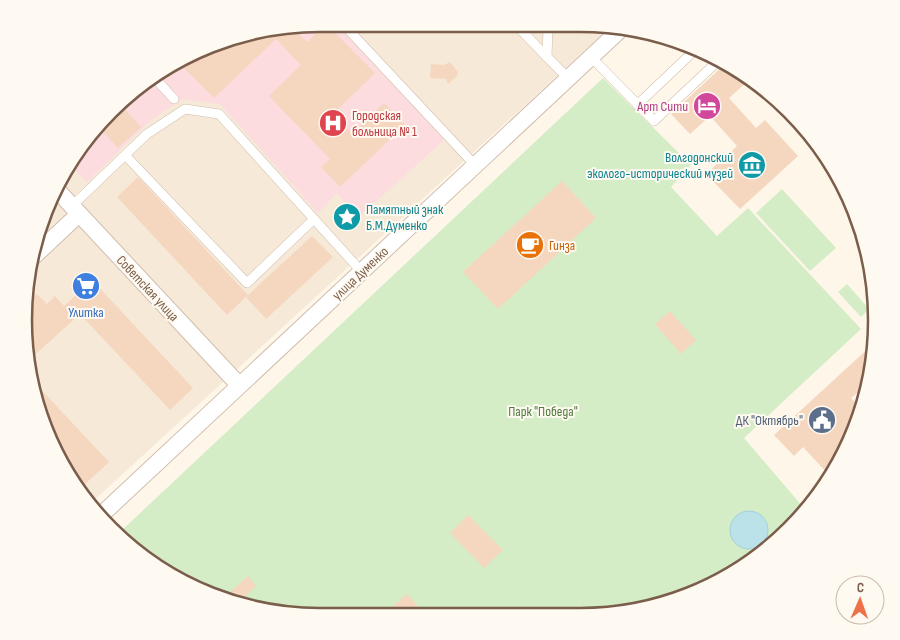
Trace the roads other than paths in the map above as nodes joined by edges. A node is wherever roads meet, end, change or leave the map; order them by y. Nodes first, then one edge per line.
1 (350, 32) edge
2 (523, 32) edge
3 (548, 32) edge
4 (615, 35) edge
5 (690, 54) edge
6 (547, 57) junction
7 (591, 57) junction
8 (713, 65) edge
9 (568, 78) junction
10 (158, 82) edge
11 (174, 100) dead end
12 (637, 105) junction
13 (125, 155) junction
14 (475, 165) junction
15 (61, 195) edge
16 (76, 210) junction
17 (314, 219) junction
18 (42, 246) edge
19 (361, 271) junction
20 (239, 385) junction
21 (105, 511) edge

1 - 14 lane
2 - 6 lane
3 - 6 lane
4 - 7 street, улица Думенко
5 - 12 lane
6 - 9 lane
7 - 9 street, улица Думенко
7 - 12 lane
8 - 12 lane
9 - 14 street, улица Думенко
10 - 11 lane
13 - 16 lane
13 - 17 lane
13 - 17 lane
14 - 19 street, улица Думенко
15 - 16 street, Советская улица
16 - 18 street
16 - 20 street, Советская улица
17 - 19 lane
19 - 20 street, улица Думенко
20 - 21 street, улица Думенко

